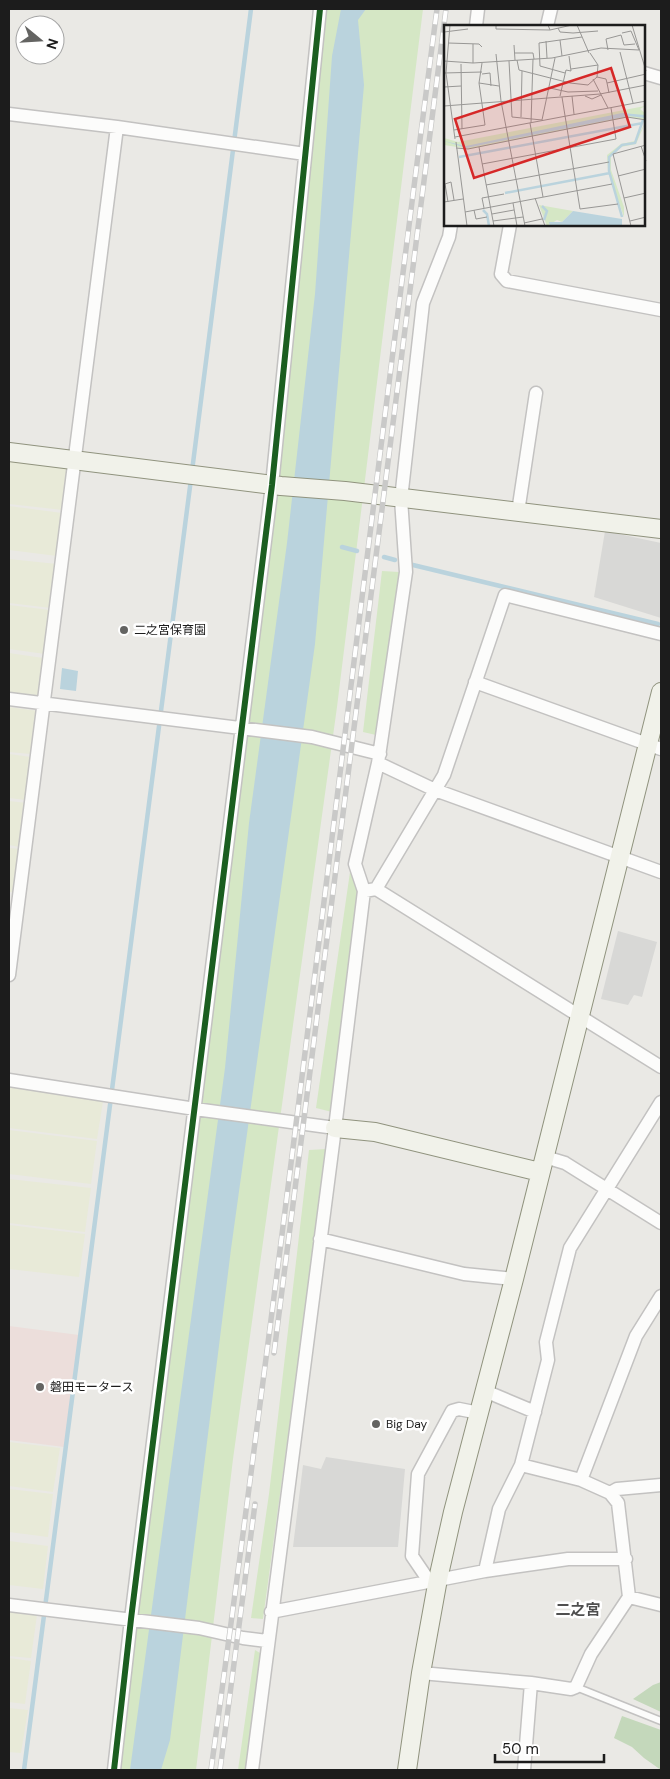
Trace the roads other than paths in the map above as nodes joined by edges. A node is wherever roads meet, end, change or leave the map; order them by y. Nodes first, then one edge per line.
1 (320, 9) edge
2 (478, 9) edge
3 (551, 9) edge
4 (476, 25) edge
5 (547, 25) edge
6 (645, 73) edge
7 (661, 78) edge
8 (9, 114) edge
9 (117, 127) junction
10 (305, 154) junction
11 (451, 226) edge
12 (510, 226) edge
13 (661, 310) edge
14 (536, 394) dead end
15 (9, 452) edge
16 (74, 461) junction
17 (277, 485) junction
18 (401, 498) junction
19 (518, 512) junction
20 (661, 529) edge
21 (661, 634) edge
22 (475, 682) junction
23 (661, 692) edge
24 (9, 699) edge
25 (43, 704) junction
26 (246, 728) junction
27 (655, 747) edge
28 (379, 758) junction
29 (435, 790) junction
30 (621, 858) junction
31 (661, 872) edge
32 (370, 890) junction
33 (9, 975) edge
34 (579, 1015) junction
35 (661, 1067) edge
36 (9, 1080) edge
37 (661, 1102) edge
38 (199, 1109) junction
39 (335, 1128) junction
40 (542, 1164) junction
41 (607, 1189) junction
42 (661, 1223) edge
43 (320, 1239) junction
44 (514, 1279) junction
45 (659, 1302) edge
46 (485, 1391) junction
47 (535, 1412) junction
48 (479, 1413) junction
49 (522, 1464) junction
50 (581, 1480) junction
51 (661, 1485) edge
52 (610, 1493) junction
53 (626, 1559) junction
54 (485, 1571) junction
55 (433, 1580) junction
56 (629, 1597) junction
57 (9, 1605) edge
58 (661, 1605) edge
59 (272, 1612) junction
60 (134, 1619) junction
61 (267, 1641) junction
62 (420, 1673) junction
63 (531, 1683) junction
64 (576, 1687) junction
65 (661, 1720) edge
66 (114, 1770) edge
67 (252, 1770) edge
68 (406, 1770) edge
69 (524, 1770) edge

1 - 10 street
2 - 4 street
3 - 5 street
6 - 7 street
8 - 9 street
9 - 10 street
9 - 16 street
10 - 17 street
11 - 18 street
12 - 13 street
14 - 19 street
15 - 16 street
16 - 17 street
16 - 25 street
17 - 18 street
17 - 26 street
18 - 19 street
18 - 28 street
19 - 20 street
21 - 22 street
22 - 27 street
22 - 29 street
23 - 27 street
24 - 25 street
25 - 26 street
25 - 33 street
26 - 28 street
26 - 38 street
27 - 30 street
28 - 29 street
28 - 32 street
29 - 30 street
29 - 32 street
30 - 31 street
30 - 34 street
32 - 34 street
32 - 39 street
34 - 35 street
34 - 40 street
36 - 38 street
37 - 41 street
38 - 39 street
38 - 60 street
39 - 40 street
39 - 43 street
40 - 41 street
40 - 44 street
41 - 42 street
41 - 47 street
43 - 44 street
43 - 59 street
44 - 46 street
45 - 50 street
46 - 47 street
46 - 48 street
47 - 49 street
48 - 55 street
48 - 55 street
49 - 50 street
49 - 54 street
50 - 52 street
51 - 52 street
52 - 53 street
53 - 54 street
53 - 56 street
54 - 55 street
55 - 59 street
55 - 62 street
56 - 58 street
56 - 64 street
57 - 60 street
59 - 61 street
60 - 61 street
60 - 66 street
61 - 67 street
62 - 63 street
62 - 68 street
63 - 64 street
63 - 69 street
64 - 65 lane

